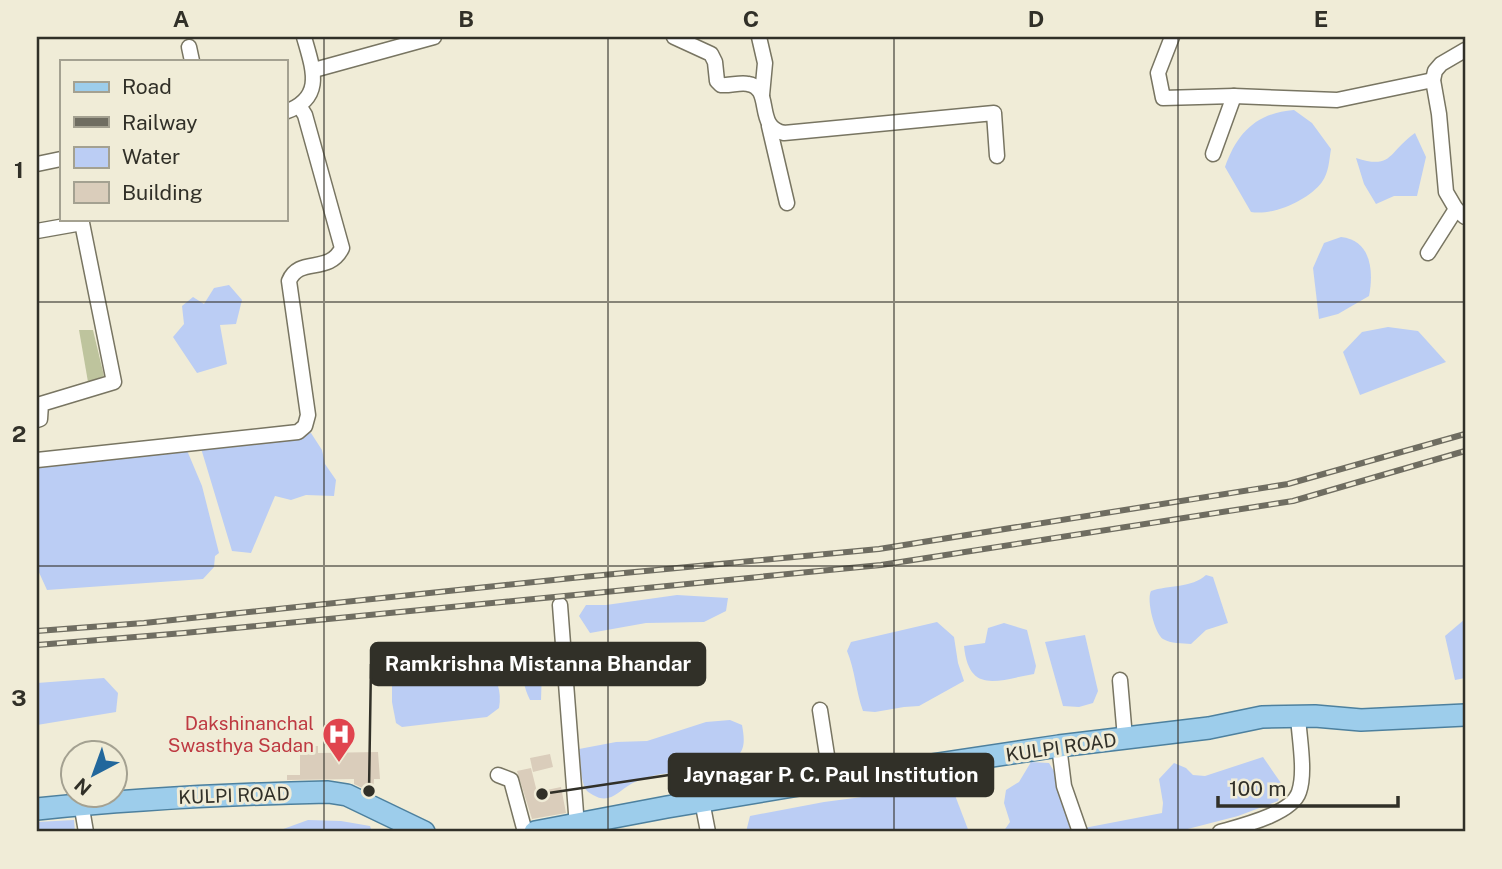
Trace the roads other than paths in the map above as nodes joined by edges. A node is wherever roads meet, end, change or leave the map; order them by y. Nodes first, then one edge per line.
1 (304, 37) edge
2 (434, 37) edge
3 (674, 37) edge
4 (759, 37) edge
5 (1172, 37) edge
6 (1465, 50) edge
7 (314, 70) junction
8 (1433, 80) junction
9 (762, 95) junction
10 (1234, 96) junction
11 (292, 109) edge
12 (769, 126) junction
13 (1213, 154) dead end
14 (997, 156) dead end
15 (60, 159) edge
16 (37, 164) edge
17 (787, 203) dead end
18 (1461, 213) edge
19 (37, 231) edge
20 (1428, 253) dead end
21 (37, 420) edge
22 (37, 460) edge
23 (559, 605) dead end
24 (1120, 680) dead end
25 (820, 710) dead end
26 (1465, 715) edge
27 (1298, 716) junction
28 (1125, 738) junction
29 (1059, 746) junction
30 (498, 775) dead end
31 (831, 781) junction
32 (130, 800) edge
33 (702, 801) junction
34 (60, 806) edge
35 (37, 809) edge
36 (81, 810) edge
37 (577, 826) junction
38 (86, 832) edge
39 (424, 832) edge
40 (525, 832) edge
41 (535, 832) edge
42 (708, 832) edge
43 (1080, 832) edge
44 (1220, 832) edge

1 - 7 street
2 - 7 street
3 - 9 street
4 - 9 street
5 - 10 street
6 - 8 street
7 - 11 street
8 - 10 street
8 - 18 street
9 - 12 street
10 - 13 street
11 - 22 street
12 - 14 street
12 - 17 street
15 - 16 street
18 - 20 street
19 - 21 street
23 - 37 street
24 - 28 street
25 - 31 street
26 - 27 main road, KULPI ROAD
27 - 28 main road, KULPI ROAD
27 - 44 street
28 - 29 main road, KULPI ROAD
29 - 31 main road, KULPI ROAD
29 - 43 street
30 - 40 street
31 - 33 main road, KULPI ROAD
32 - 39 main road, KULPI ROAD
33 - 37 main road, KULPI ROAD
33 - 42 street
34 - 35 main road, KULPI ROAD
36 - 38 street
37 - 41 main road, KULPI ROAD

